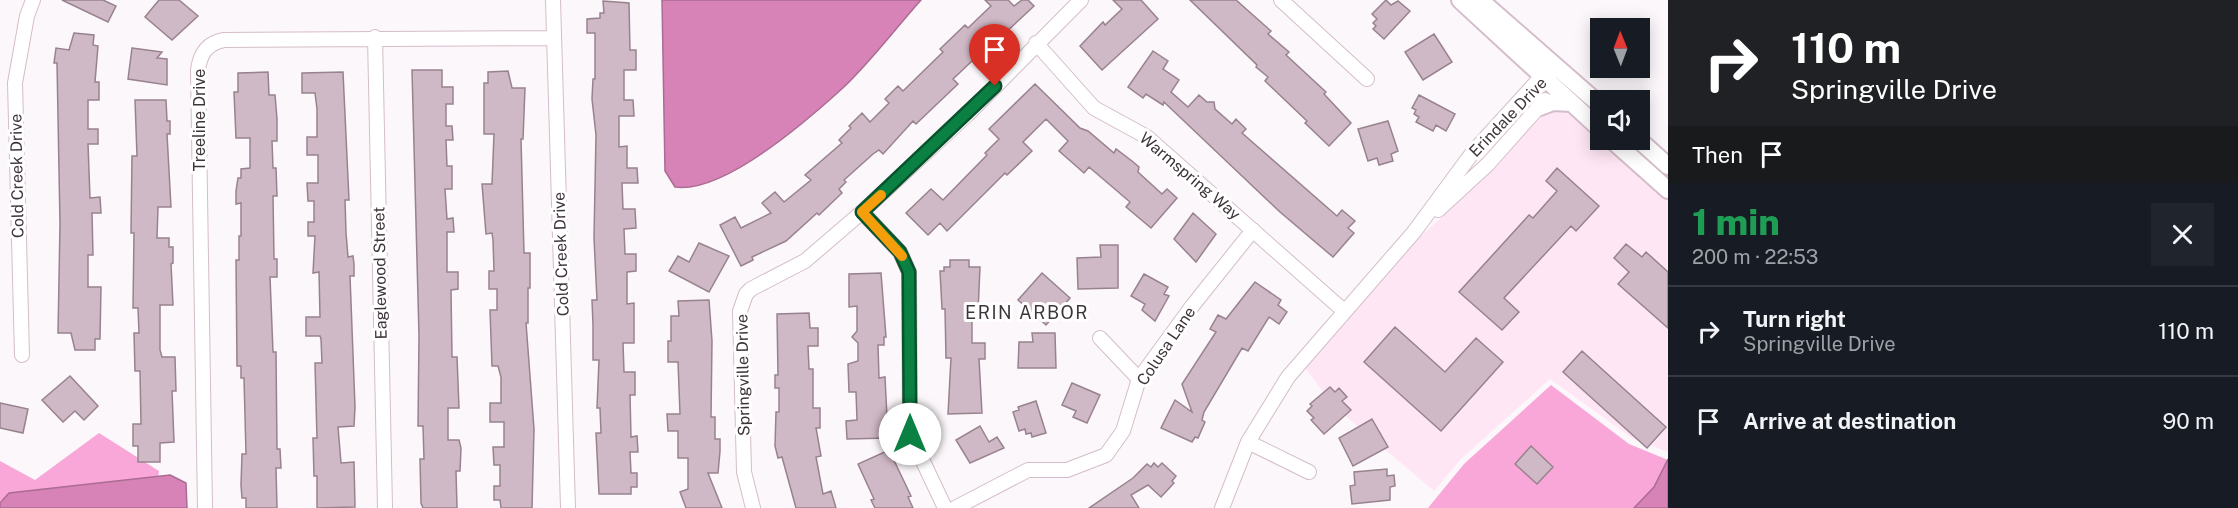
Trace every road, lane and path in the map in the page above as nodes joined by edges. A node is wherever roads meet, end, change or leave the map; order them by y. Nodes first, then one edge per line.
1 (33, 0) edge
2 (553, 0) edge
3 (1081, 0) edge
4 (1281, 0) edge
5 (1460, 0) edge
6 (1480, 0) edge
7 (375, 37) junction
8 (554, 38) junction
9 (1036, 43) junction
10 (1561, 69) junction
11 (1367, 79) dead end
12 (1548, 82) junction
13 (0, 83) edge
14 (15, 83) junction
15 (1590, 96) edge
16 (1571, 103) junction
17 (1540, 107) junction
18 (1590, 120) edge
19 (1623, 150) edge
20 (1650, 150) edge
21 (1668, 166) edge
22 (1668, 190) edge
23 (862, 212) junction
24 (1253, 230) junction
25 (1414, 232) junction
26 (1344, 311) junction
27 (1100, 338) dead end
28 (22, 355) dead end
29 (1139, 379) junction
30 (1248, 442) junction
31 (1309, 472) dead end
32 (205, 508) edge
33 (386, 508) edge
34 (568, 508) edge
35 (753, 508) edge
36 (945, 508) edge
37 (955, 508) edge
38 (1222, 508) edge

1 - 14 street, Cold Creek Drive
2 - 8 street, Cold Creek Drive
3 - 9 street, Springville Drive
4 - 11 street
5 - 12 main road
6 - 10 main road
7 - 8 street, Treeline Drive
7 - 32 street, Treeline Drive
7 - 33 street, Eaglewood Street
8 - 34 street, Cold Creek Drive
9 - 23 street, Springville Drive
9 - 24 street, Warmspring Way
10 - 12 street, Erindale Drive
10 - 15 main road
12 - 16 main road
12 - 17 street, Erindale Drive
12 - 25 street, Erindale Drive
13 - 14 street
14 - 28 street, Cold Creek Drive
16 - 17 main road
16 - 18 main road
17 - 25 street, Erindale Drive
19 - 22 main road
20 - 21 main road
23 - 35 street, Springville Drive
23 - 36 street
24 - 26 street, Warmspring Way
24 - 29 street, Colusa Lane
25 - 26 street, Erindale Drive
26 - 30 street, Erindale Drive
27 - 29 street
29 - 37 street, Colusa Lane
30 - 31 street
30 - 38 street, Erindale Drive

